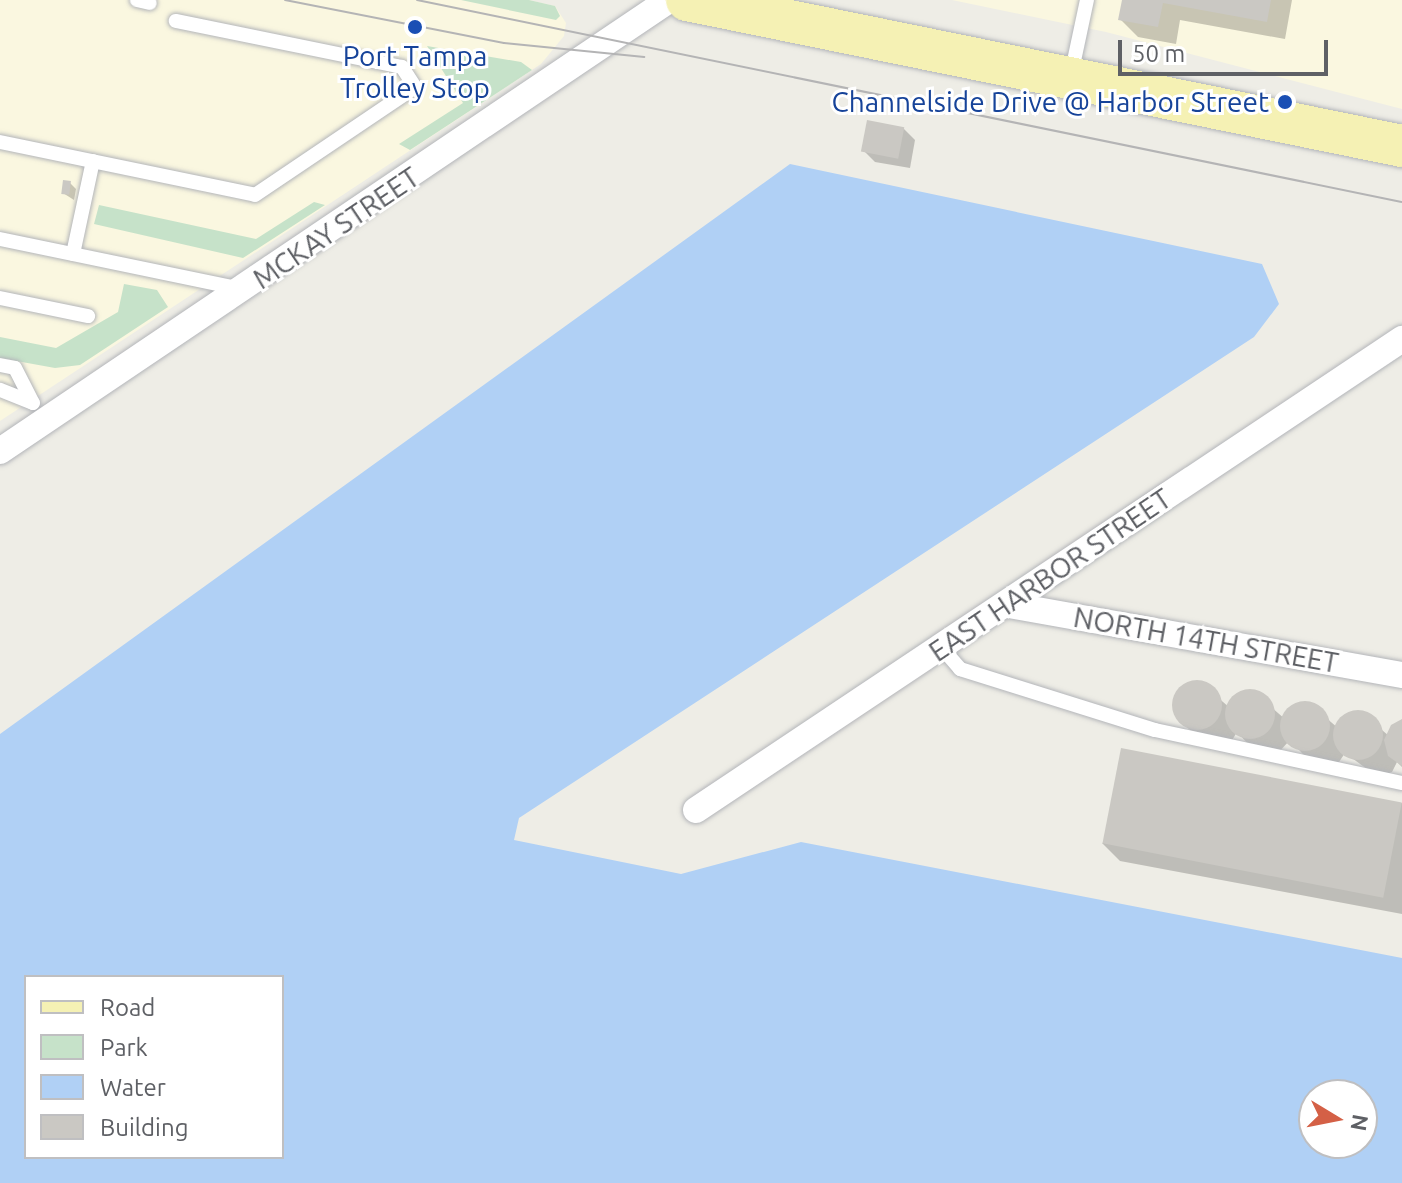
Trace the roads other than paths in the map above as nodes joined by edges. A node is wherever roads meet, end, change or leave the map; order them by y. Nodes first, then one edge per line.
1 (669, 0) edge
2 (687, 0) edge
3 (1087, 0) edge
4 (176, 21) dead end
5 (1071, 76) junction
6 (0, 142) edge
7 (1402, 146) edge
8 (93, 161) junction
9 (0, 239) edge
10 (73, 254) junction
11 (245, 289) junction
12 (0, 298) edge
13 (88, 316) dead end
14 (1402, 339) edge
15 (0, 365) edge
16 (0, 390) edge
17 (39, 412) junction
18 (0, 451) edge
19 (1009, 605) junction
20 (942, 648) junction
21 (1402, 675) edge
22 (1402, 783) edge
23 (696, 810) dead end

1 - 11 street, MCKAY STREET
2 - 5 main road
3 - 5 lane
4 - 8 lane
5 - 7 main road
6 - 8 lane
8 - 10 lane
9 - 10 lane
10 - 11 lane
11 - 17 street, MCKAY STREET
12 - 13 lane
14 - 19 street, EAST HARBOR STREET
15 - 17 lane
16 - 17 lane
17 - 18 street, MCKAY STREET
19 - 20 street, EAST HARBOR STREET
19 - 21 street, NORTH 14TH STREET
20 - 22 lane
20 - 23 street, EAST HARBOR STREET

